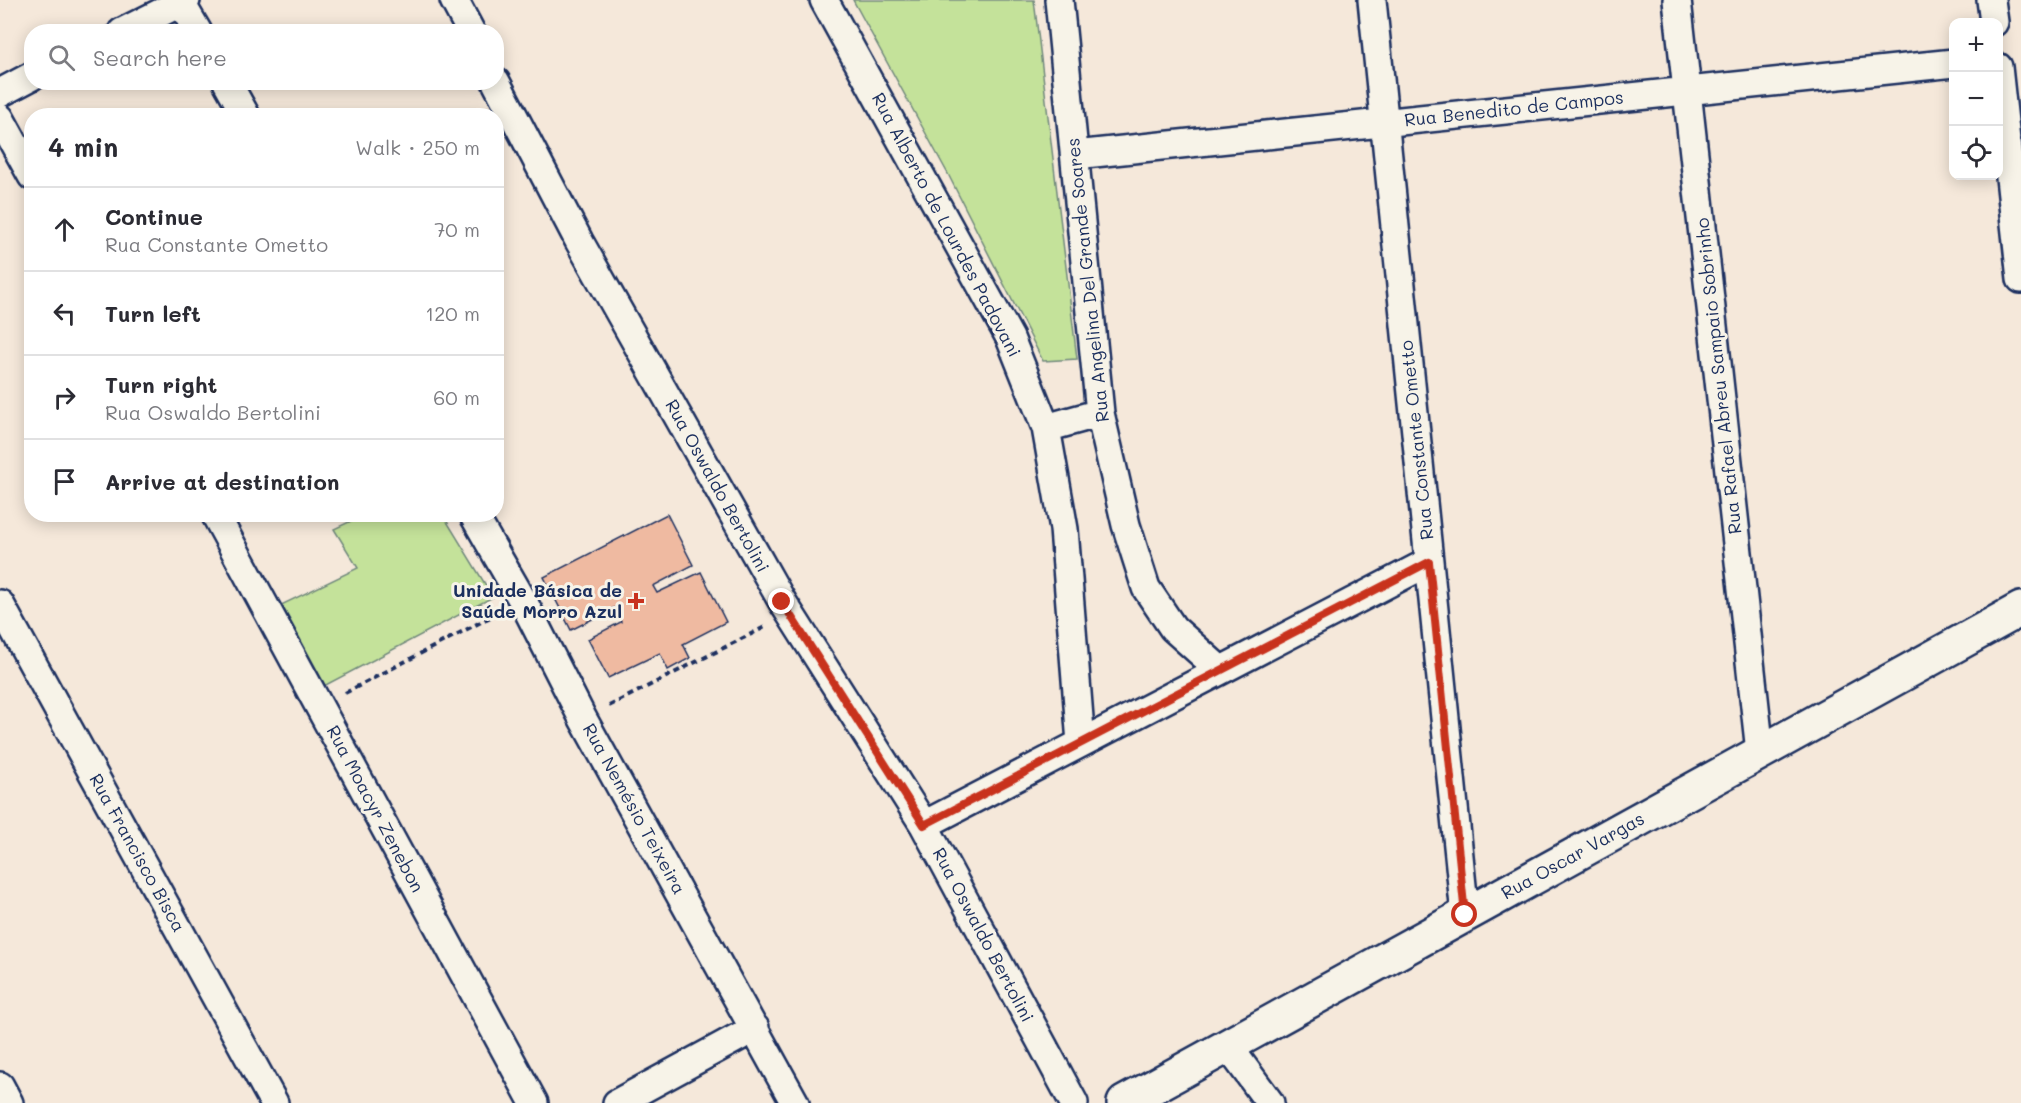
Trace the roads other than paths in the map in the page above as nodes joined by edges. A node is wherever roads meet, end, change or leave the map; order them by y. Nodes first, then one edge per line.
1 (454, 0) edge
2 (824, 0) edge
3 (1059, 0) edge
4 (1372, 0) edge
5 (1677, 0) edge
6 (1991, 0) edge
7 (184, 1) edge
8 (1993, 18) edge
9 (138, 24) edge
10 (194, 24) edge
11 (467, 24) edge
12 (1949, 63) edge
13 (1999, 72) edge
14 (24, 80) edge
15 (231, 90) edge
16 (500, 90) edge
17 (1687, 91) junction
18 (0, 93) edge
19 (242, 108) edge
20 (0, 118) edge
21 (1384, 123) junction
22 (1075, 155) junction
23 (24, 162) edge
24 (2021, 279) edge
25 (1100, 413) junction
26 (1046, 428) junction
27 (219, 522) edge
28 (478, 522) edge
29 (1429, 562) junction
30 (0, 604) edge
31 (2021, 609) edge
32 (1220, 670) junction
33 (1081, 743) junction
34 (1760, 752) junction
35 (924, 825) junction
36 (1465, 915) junction
37 (755, 1028) junction
38 (1228, 1046) junction
39 (0, 1086) edge
40 (9, 1103) edge
41 (274, 1103) edge
42 (534, 1103) edge
43 (617, 1103) edge
44 (795, 1103) edge
45 (1074, 1103) edge
46 (1125, 1103) edge
47 (1270, 1103) edge

1 - 11 street
2 - 26 street, Rua Alberto de Lourdes Padovani
3 - 22 street, Rua Angelina Del Grande Soares
4 - 21 street, Rua Constante Ometto
5 - 17 street, Rua Rafael Abreu Sampaio Sobrinho
6 - 8 street
7 - 9 street
7 - 10 street
12 - 17 street, Rua Benedito de Campos
13 - 24 street
14 - 18 street
15 - 19 street
16 - 35 street, Rua Oswaldo Bertolini
17 - 21 street, Rua Benedito de Campos
17 - 34 street, Rua Rafael Abreu Sampaio Sobrinho
20 - 23 street
21 - 22 street, Rua Benedito de Campos
21 - 29 street, Rua Constante Ometto
22 - 25 street, Rua Angelina Del Grande Soares
25 - 26 street
25 - 32 street, Rua Angelina Del Grande Soares
26 - 33 street, Rua Alberto de Lourdes Padovani
27 - 42 street, Rua Moacyr Zenebon
28 - 37 street, Rua Nemésio Teixeira
29 - 32 street
29 - 36 street, Rua Constante Ometto
30 - 41 street, Rua Francisco Bisca
31 - 34 street, Rua Oscar Vargas
32 - 33 street
33 - 35 street
34 - 36 street, Rua Oscar Vargas
35 - 45 street, Rua Oswaldo Bertolini
36 - 38 street, Rua Oscar Vargas
37 - 43 street
37 - 44 street, Rua Nemésio Teixeira
38 - 46 street, Rua Oscar Vargas
38 - 47 street
39 - 40 street

